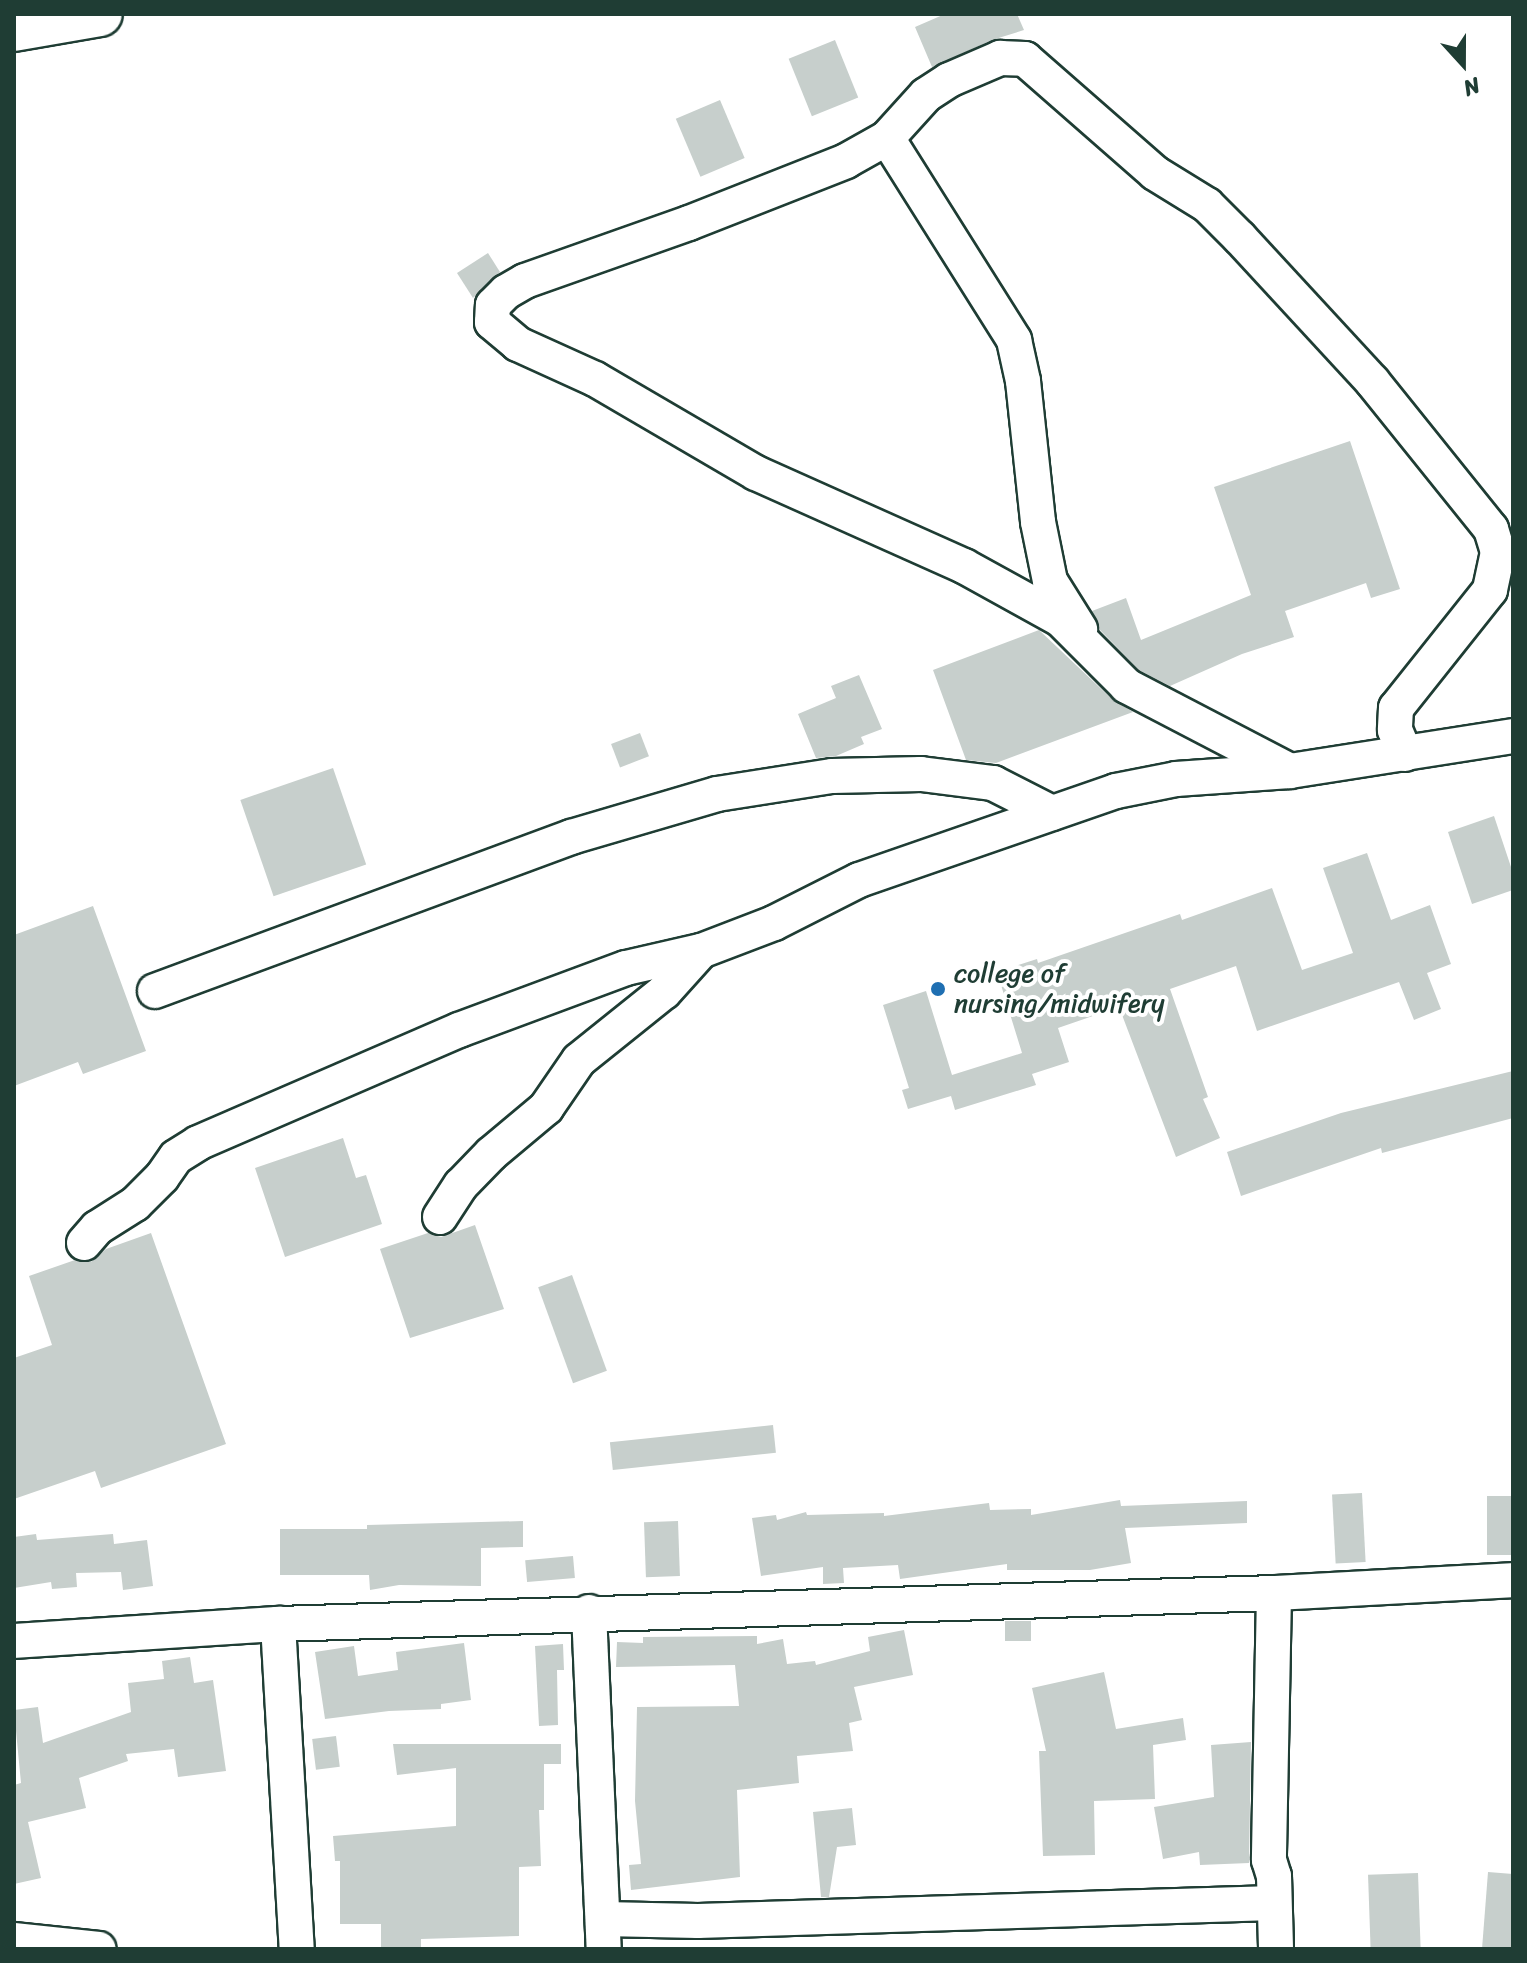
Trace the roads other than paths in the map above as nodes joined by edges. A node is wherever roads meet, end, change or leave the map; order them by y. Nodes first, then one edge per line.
1 (100, 14) edge
2 (14, 29) edge
3 (887, 138) junction
4 (1094, 650) junction
5 (1513, 736) edge
6 (1405, 754) junction
7 (1290, 771) junction
8 (1052, 813) junction
9 (701, 951) junction
10 (155, 991) dead end
11 (440, 1217) dead end
12 (84, 1243) dead end
13 (1513, 1580) edge
14 (1274, 1593) junction
15 (589, 1612) junction
16 (278, 1624) junction
17 (14, 1641) edge
18 (1274, 1903) junction
19 (604, 1934) edge
20 (14, 1940) edge
21 (99, 1949) edge
22 (297, 1949) edge
23 (1276, 1949) edge

1 - 2 main road
3 - 4 street
3 - 4 street
3 - 6 street
4 - 7 street
5 - 6 street
6 - 7 street
7 - 8 street
8 - 9 street
8 - 10 street
9 - 11 street
9 - 12 street
13 - 14 street
14 - 15 street
14 - 18 street
15 - 16 street
15 - 19 street
16 - 17 street
16 - 22 street
18 - 19 street
18 - 23 street
20 - 21 street

